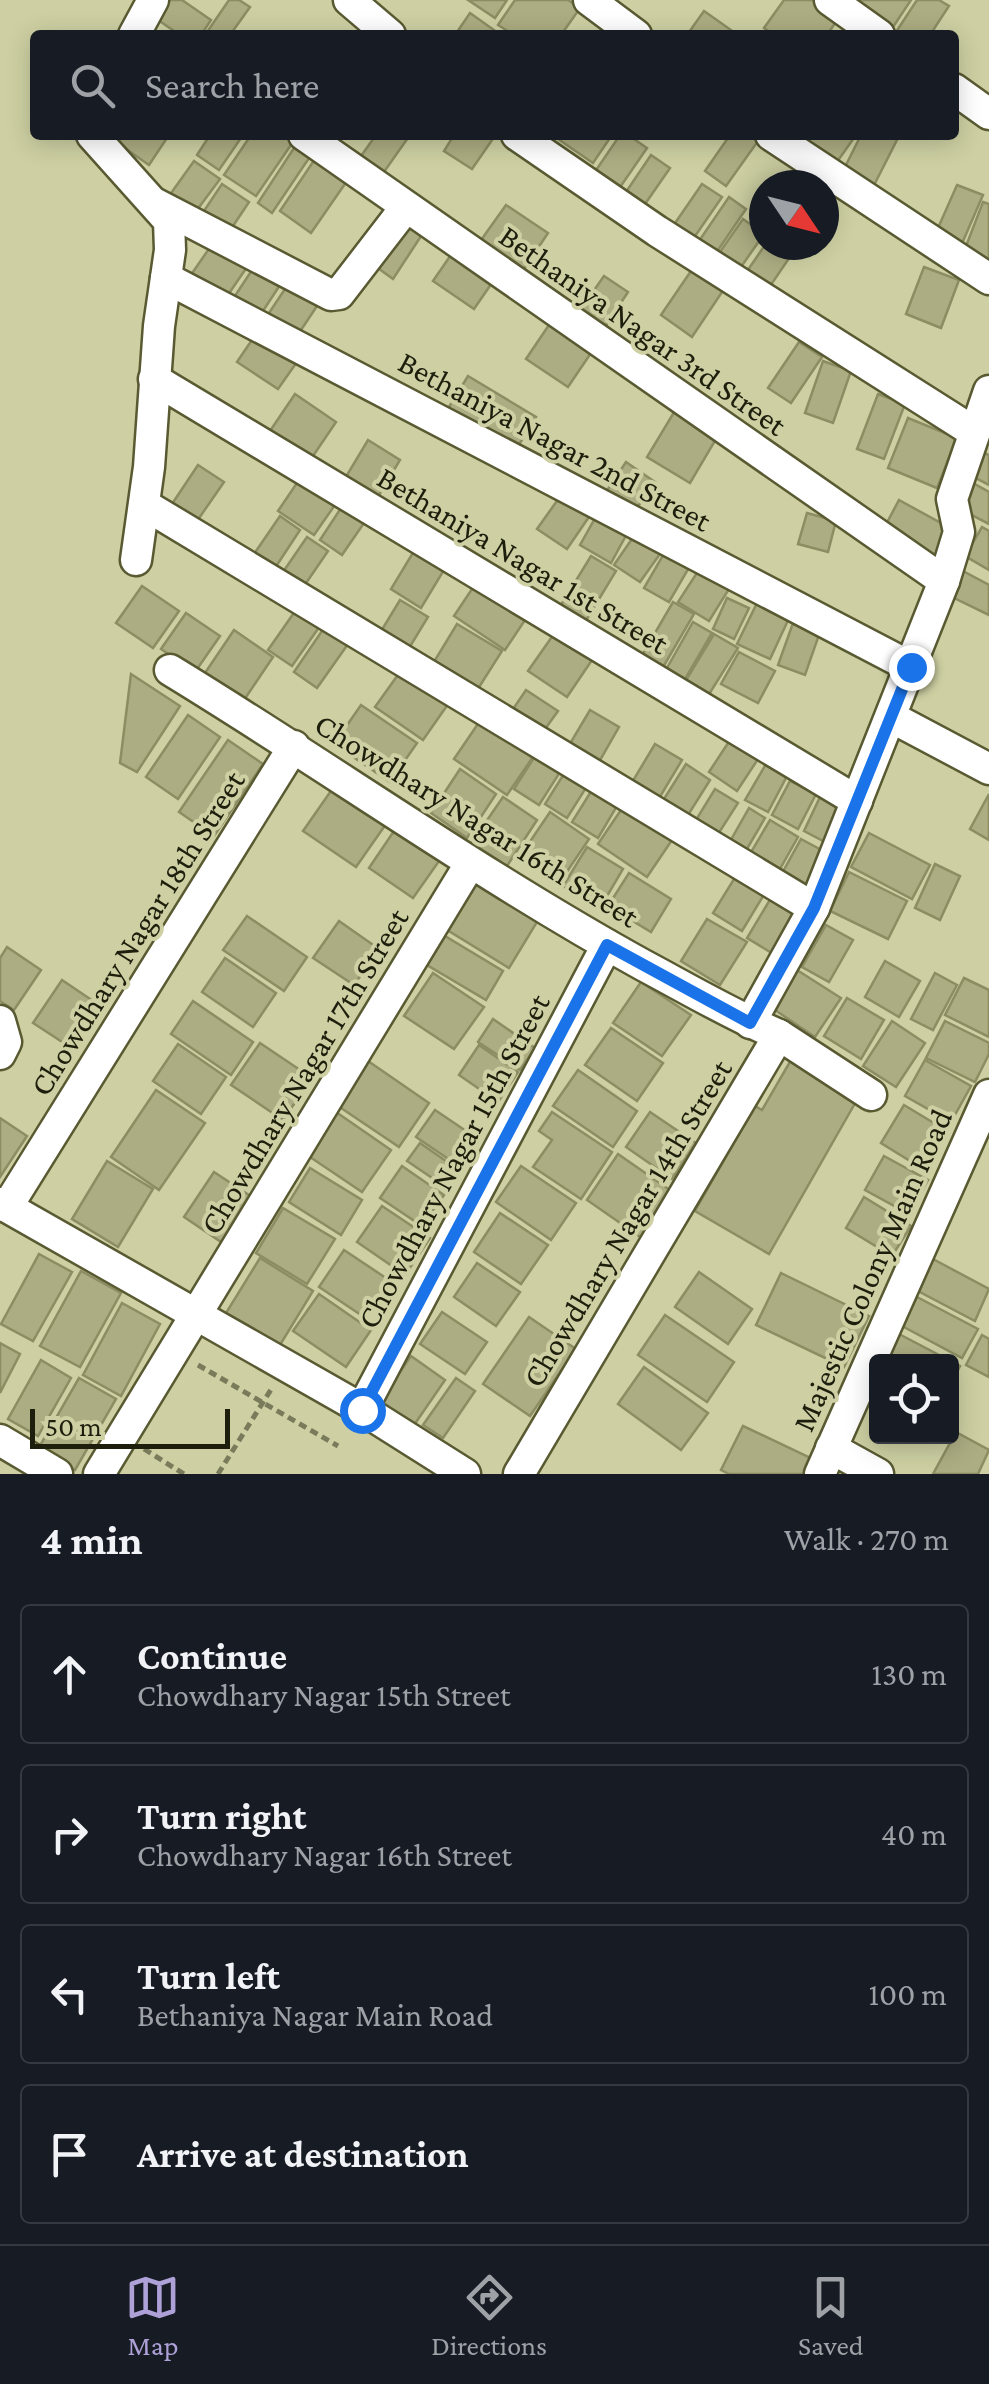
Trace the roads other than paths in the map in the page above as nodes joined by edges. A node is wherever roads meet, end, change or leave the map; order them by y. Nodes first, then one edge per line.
1 (349, 0) edge
2 (590, 0) edge
3 (830, 0) edge
4 (384, 30) edge
5 (629, 30) edge
6 (872, 30) edge
7 (959, 93) edge
8 (989, 114) edge
9 (97, 140) edge
10 (311, 140) edge
11 (524, 140) edge
12 (779, 140) edge
13 (156, 204) junction
14 (406, 207) junction
15 (166, 278) junction
16 (989, 278) edge
17 (154, 380) junction
18 (989, 391) edge
19 (974, 432) junction
20 (145, 505) junction
21 (136, 560) dead end
22 (944, 581) junction
23 (911, 667) junction
24 (170, 670) dead end
25 (891, 717) junction
26 (294, 746) junction
27 (987, 761) edge
28 (856, 801) junction
29 (470, 864) junction
30 (814, 908) junction
31 (607, 945) junction
32 (0, 1021) edge
33 (750, 1023) junction
34 (779, 1035) junction
35 (0, 1054) edge
36 (871, 1095) dead end
37 (989, 1095) edge
38 (4, 1205) edge
39 (198, 1315) junction
40 (362, 1410) junction
41 (0, 1440) edge
42 (826, 1461) edge
43 (57, 1474) edge
44 (99, 1474) edge
45 (465, 1474) edge
46 (518, 1474) edge
47 (878, 1474) edge

1 - 4 street
2 - 5 street
3 - 6 street
7 - 8 street
9 - 13 street
10 - 14 street, Bethaniya Nagar 3rd Street
11 - 19 street
12 - 16 street
13 - 14 street
13 - 15 street
14 - 22 street, Bethaniya Nagar 3rd Street
15 - 17 street
15 - 23 street, Bethaniya Nagar 2nd Street
17 - 20 street
17 - 28 street, Bethaniya Nagar 1st Street
18 - 19 street
19 - 22 street
20 - 21 street
20 - 30 street
22 - 23 street
23 - 25 street
24 - 26 street, Chowdhary Nagar 16th Street
25 - 27 street
25 - 28 street
26 - 29 street, Chowdhary Nagar 16th Street
26 - 38 street, Chowdhary Nagar 18th Street
28 - 30 street
29 - 31 street, Chowdhary Nagar 16th Street
29 - 39 street, Chowdhary Nagar 17th Street
30 - 33 street
31 - 33 street, Chowdhary Nagar 16th Street
31 - 40 street, Chowdhary Nagar 15th Street
32 - 35 street
33 - 34 street, Chowdhary Nagar 14th Street
34 - 36 street
34 - 46 street, Chowdhary Nagar 14th Street
37 - 42 street, Majestic Colony Main Road
38 - 39 street
39 - 40 street
39 - 44 street, Chowdhary Nagar 17th Street
40 - 45 street
41 - 43 street
42 - 47 street

